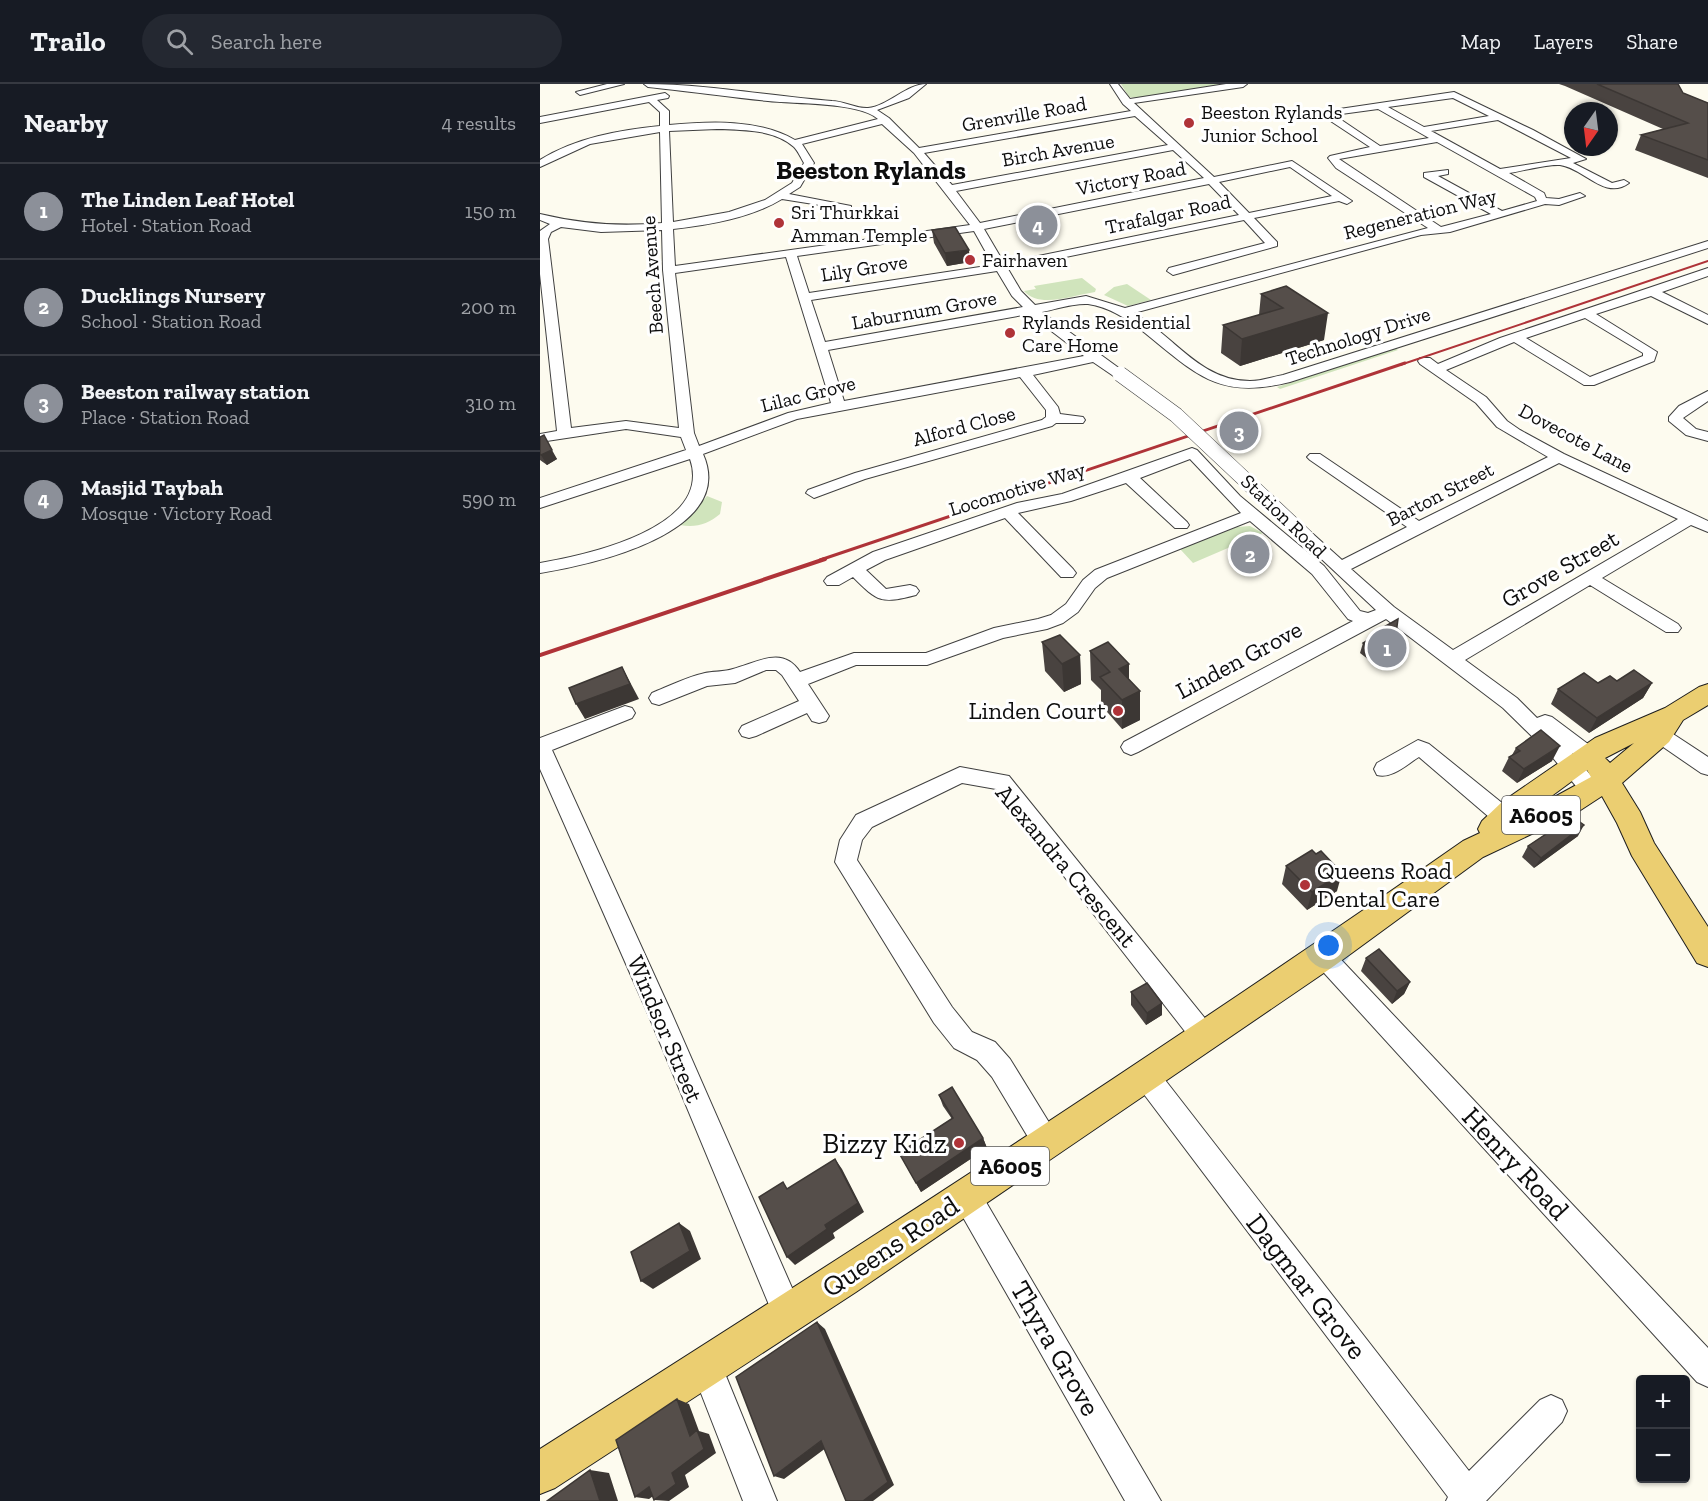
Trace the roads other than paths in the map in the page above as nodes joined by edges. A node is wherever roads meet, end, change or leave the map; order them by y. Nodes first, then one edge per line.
1 (620, 84) edge
2 (648, 84) edge
3 (922, 84) edge
4 (1114, 84) edge
5 (1243, 84) edge
6 (686, 89) junction
7 (810, 90) dead end
8 (580, 92) dead end
9 (651, 99) junction
10 (813, 102) junction
11 (1126, 102) junction
12 (1379, 106) junction
13 (870, 110) junction
14 (1137, 113) junction
15 (1498, 117) junction
16 (540, 120) edge
17 (886, 120) junction
18 (665, 127) junction
19 (1422, 130) junction
20 (1439, 139) junction
21 (794, 142) junction
22 (1174, 147) junction
23 (1379, 149) junction
24 (917, 151) junction
25 (1562, 162) junction
26 (540, 164) edge
27 (1444, 172) dead end
28 (1499, 172) junction
29 (1212, 180) junction
30 (1624, 183) dead end
31 (1611, 186) junction
32 (949, 189) junction
33 (779, 195) junction
34 (1344, 199) joint
35 (1542, 201) junction
36 (847, 208) dead end
37 (1501, 214) junction
38 (540, 217) edge
39 (1247, 217) junction
40 (558, 224) junction
41 (977, 226) junction
42 (669, 227) junction
43 (1438, 230) junction
44 (543, 231) edge
45 (1708, 244) edge
46 (790, 253) junction
47 (1002, 267) junction
48 (669, 270) junction
49 (1173, 271) dead end
50 (1708, 272) edge
51 (1653, 292) junction
52 (804, 297) junction
53 (1034, 311) junction
54 (1124, 312) junction
55 (1702, 312) edge
56 (1587, 314) junction
57 (1708, 320) edge
58 (1516, 338) junction
59 (820, 347) junction
60 (1094, 357) junction
61 (1023, 372) junction
62 (1708, 395) edge
63 (839, 406) junction
64 (1053, 417) junction
65 (1078, 420) dead end
66 (564, 432) junction
67 (687, 433) junction
68 (1708, 437) edge
69 (540, 438) edge
70 (696, 452) junction
71 (1192, 453) joint
72 (1559, 457) junction
73 (1315, 462) dead end
74 (1129, 477) junction
75 (814, 493) dead end
76 (540, 503) edge
77 (1007, 512) junction
78 (1252, 514) junction
79 (1691, 518) junction
80 (1181, 525) dead end
81 (1708, 527) edge
82 (1419, 528) junction
83 (540, 568) edge
84 (1339, 568) junction
85 (855, 569) junction
86 (1066, 573) dead end
87 (1590, 578) junction
88 (833, 581) dead end
89 (910, 591) dead end
90 (1388, 611) junction
91 (1370, 619) junction
92 (1655, 638) dead end
93 (1452, 659) junction
94 (790, 674) junction
95 (1708, 693) edge
96 (659, 698) dead end
97 (625, 713) dead end
98 (1667, 725) junction
99 (749, 731) dead end
100 (540, 746) edge
101 (1131, 747) dead end
102 (1581, 761) junction
103 (1708, 767) edge
104 (1384, 769) dead end
105 (1600, 785) junction
106 (1504, 817) junction
107 (1473, 849) junction
108 (1708, 953) edge
109 (1323, 956) junction
110 (1203, 1035) junction
111 (1146, 1076) junction
112 (1047, 1142) junction
113 (966, 1196) junction
114 (788, 1313) junction
115 (706, 1365) junction
116 (1708, 1371) edge
117 (1551, 1411) dead end
118 (540, 1473) edge
119 (1466, 1498) edge
120 (760, 1501) edge
121 (1144, 1501) edge

1 - 8 street
2 - 6 street
3 - 13 street
4 - 11 street
5 - 11 street
6 - 9 street
6 - 10 street
7 - 10 street
9 - 16 street
9 - 18 street, Beech Avenue
10 - 13 street
11 - 14 street
12 - 15 street
12 - 19 street, Regeneration Way
12 - 23 street
13 - 17 street, Station Road
14 - 22 street
14 - 24 street, Grenville Road
15 - 19 street
15 - 25 street
17 - 21 street
17 - 24 street, Station Road
18 - 21 street
18 - 26 street
18 - 42 street, Beech Avenue
19 - 20 street, Regeneration Way
20 - 23 street
20 - 28 street, Regeneration Way
21 - 33 street
22 - 29 street
22 - 32 street, Birch Avenue
23 - 43 street
24 - 32 street, Station Road
25 - 28 street
25 - 31 street
27 - 37 street
28 - 35 street, Regeneration Way
29 - 34 street, Victory Road
29 - 39 street
29 - 41 street, Victory Road
30 - 31 street
31 - 35 street
32 - 41 street, Station Road
33 - 36 street
33 - 42 street
34 - 39 street, Trafalgar Road
35 - 37 street, Regeneration Way
37 - 43 street, Regeneration Way
38 - 40 street
39 - 47 street, Trafalgar Road
39 - 49 street
40 - 42 street
40 - 44 street
41 - 46 street, Victory Road
41 - 47 street, Station Road
42 - 48 street, Beech Avenue
43 - 54 street, Regeneration Way
44 - 66 street
45 - 54 street, Technology Drive
46 - 48 street, Victory Road
46 - 52 street
47 - 52 street, Lily Grove
47 - 53 street, Station Road
48 - 67 street, Beech Avenue
50 - 51 street, Dovecote Lane
51 - 55 street
51 - 56 street, Dovecote Lane
52 - 59 street
53 - 54 street, Technology Drive
53 - 59 street, Laburnum Grove
53 - 60 street, Station Road
55 - 57 street
56 - 58 street, Dovecote Lane
56 - 58 street
58 - 72 street, Dovecote Lane
59 - 63 street
60 - 61 street, Lilac Grove
60 - 84 street, Station Road, bridge
61 - 63 street, Lilac Grove
61 - 64 street, Alford Close
62 - 68 street
63 - 70 street, Lilac Grove
64 - 65 street
64 - 75 street, Alford Close
66 - 67 street
66 - 69 street
67 - 70 street, Beech Avenue
70 - 76 street, Lilac Grove
70 - 83 street, Beech Avenue
71 - 74 street, Locomotive Way
71 - 78 street, Station Road
72 - 79 street, Dovecote Lane
72 - 82 street, Barton Street
73 - 82 street
74 - 77 street, Locomotive Way
74 - 80 street
77 - 85 street, Locomotive Way
77 - 86 street
78 - 91 street, Station Road
78 - 94 street
79 - 81 street, Dovecote Lane
79 - 87 street, Grove Street
82 - 84 street, Barton Street
84 - 90 street, Station Road
85 - 88 street, Locomotive Way
85 - 89 street
87 - 92 street
87 - 93 street, Grove Street
90 - 91 street
90 - 93 street, Station Road
91 - 101 street, Linden Grove
93 - 102 street, Station Road
94 - 96 street
94 - 99 street
95 - 98 main road, Queens Road / A6005
97 - 100 street
98 - 102 main road, Queens Road / A6005
98 - 103 street
98 - 105 main road, Queens Road / A6005
100 - 114 street, Windsor Street
102 - 105 main road, Station Road
102 - 106 main road, Queens Road / A6005
104 - 106 street
105 - 107 main road, Queens Road / A6005
105 - 108 main road, Station Road
106 - 107 main road, Queens Road / A6005
107 - 109 main road, Queens Road / A6005
109 - 110 main road, Queens Road / A6005
109 - 116 street, Henry Road
110 - 111 main road, Queens Road / A6005
110 - 112 street, Alexandra Crescent
111 - 112 main road, Queens Road / A6005
111 - 119 street, Dagmar Grove
112 - 113 main road, Queens Road / A6005
113 - 114 main road, Queens Road / A6005
113 - 121 street, Thyra Grove
114 - 115 main road, Queens Road / A6005
115 - 118 main road, Queens Road / A6005
115 - 120 street
117 - 119 street

